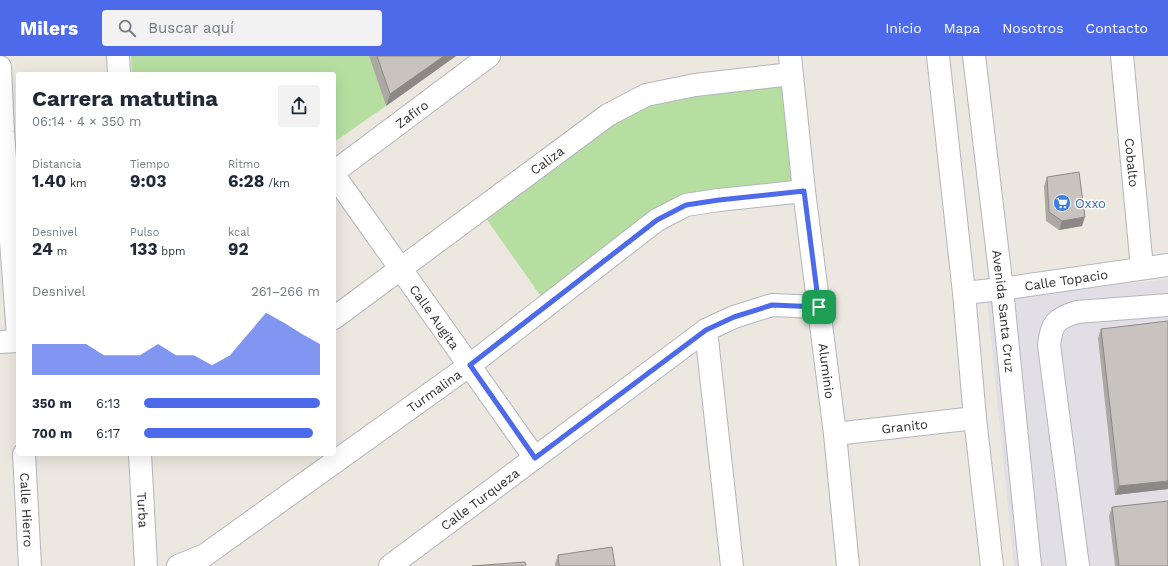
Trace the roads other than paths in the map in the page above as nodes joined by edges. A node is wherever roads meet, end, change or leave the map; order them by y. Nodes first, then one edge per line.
1 (118, 56) edge
2 (489, 56) edge
3 (938, 56) edge
4 (974, 56) edge
5 (1122, 56) edge
6 (791, 65) edge
7 (0, 67) edge
8 (119, 72) edge
9 (336, 171) edge
10 (336, 178) edge
11 (804, 191) junction
12 (1168, 265) edge
13 (401, 268) junction
14 (1142, 268) junction
15 (1002, 289) junction
16 (964, 293) junction
17 (1168, 305) edge
18 (819, 307) junction
19 (16, 309) edge
20 (336, 317) edge
21 (706, 330) junction
22 (16, 341) edge
23 (0, 342) edge
24 (470, 365) junction
25 (975, 418) junction
26 (835, 434) junction
27 (24, 456) edge
28 (144, 457) edge
29 (535, 458) junction
30 (30, 566) edge
31 (146, 566) edge
32 (178, 566) edge
33 (390, 566) edge
34 (732, 566) edge
35 (848, 566) edge
36 (992, 566) edge
37 (1030, 566) edge
38 (1078, 566) edge

1 - 8 street
2 - 9 street, Zafiro
3 - 16 street
4 - 15 street, Avenida Santa Cruz
5 - 14 street, Cobalto
6 - 11 street, Aluminio
6 - 13 street, Caliza
7 - 19 street
10 - 13 street, Calle Augita
11 - 18 street, Aluminio
11 - 24 street, Turmalina
12 - 14 street, Calle Topacio
13 - 20 street, Caliza
13 - 24 street, Calle Augita
14 - 15 street, Calle Topacio
15 - 16 street, Calle Topacio
15 - 37 street, Avenida Santa Cruz
16 - 25 street
17 - 38 street
18 - 21 street, Calle Turqueza
18 - 26 street, Aluminio
21 - 29 street, Calle Turqueza
21 - 34 street
22 - 23 street
24 - 29 street, Calle Augita
24 - 32 street, Turmalina
25 - 26 street, Granito
25 - 36 street
26 - 35 street, Aluminio
27 - 30 street, Calle Hierro
28 - 31 street, Turba
29 - 33 street, Calle Turqueza

